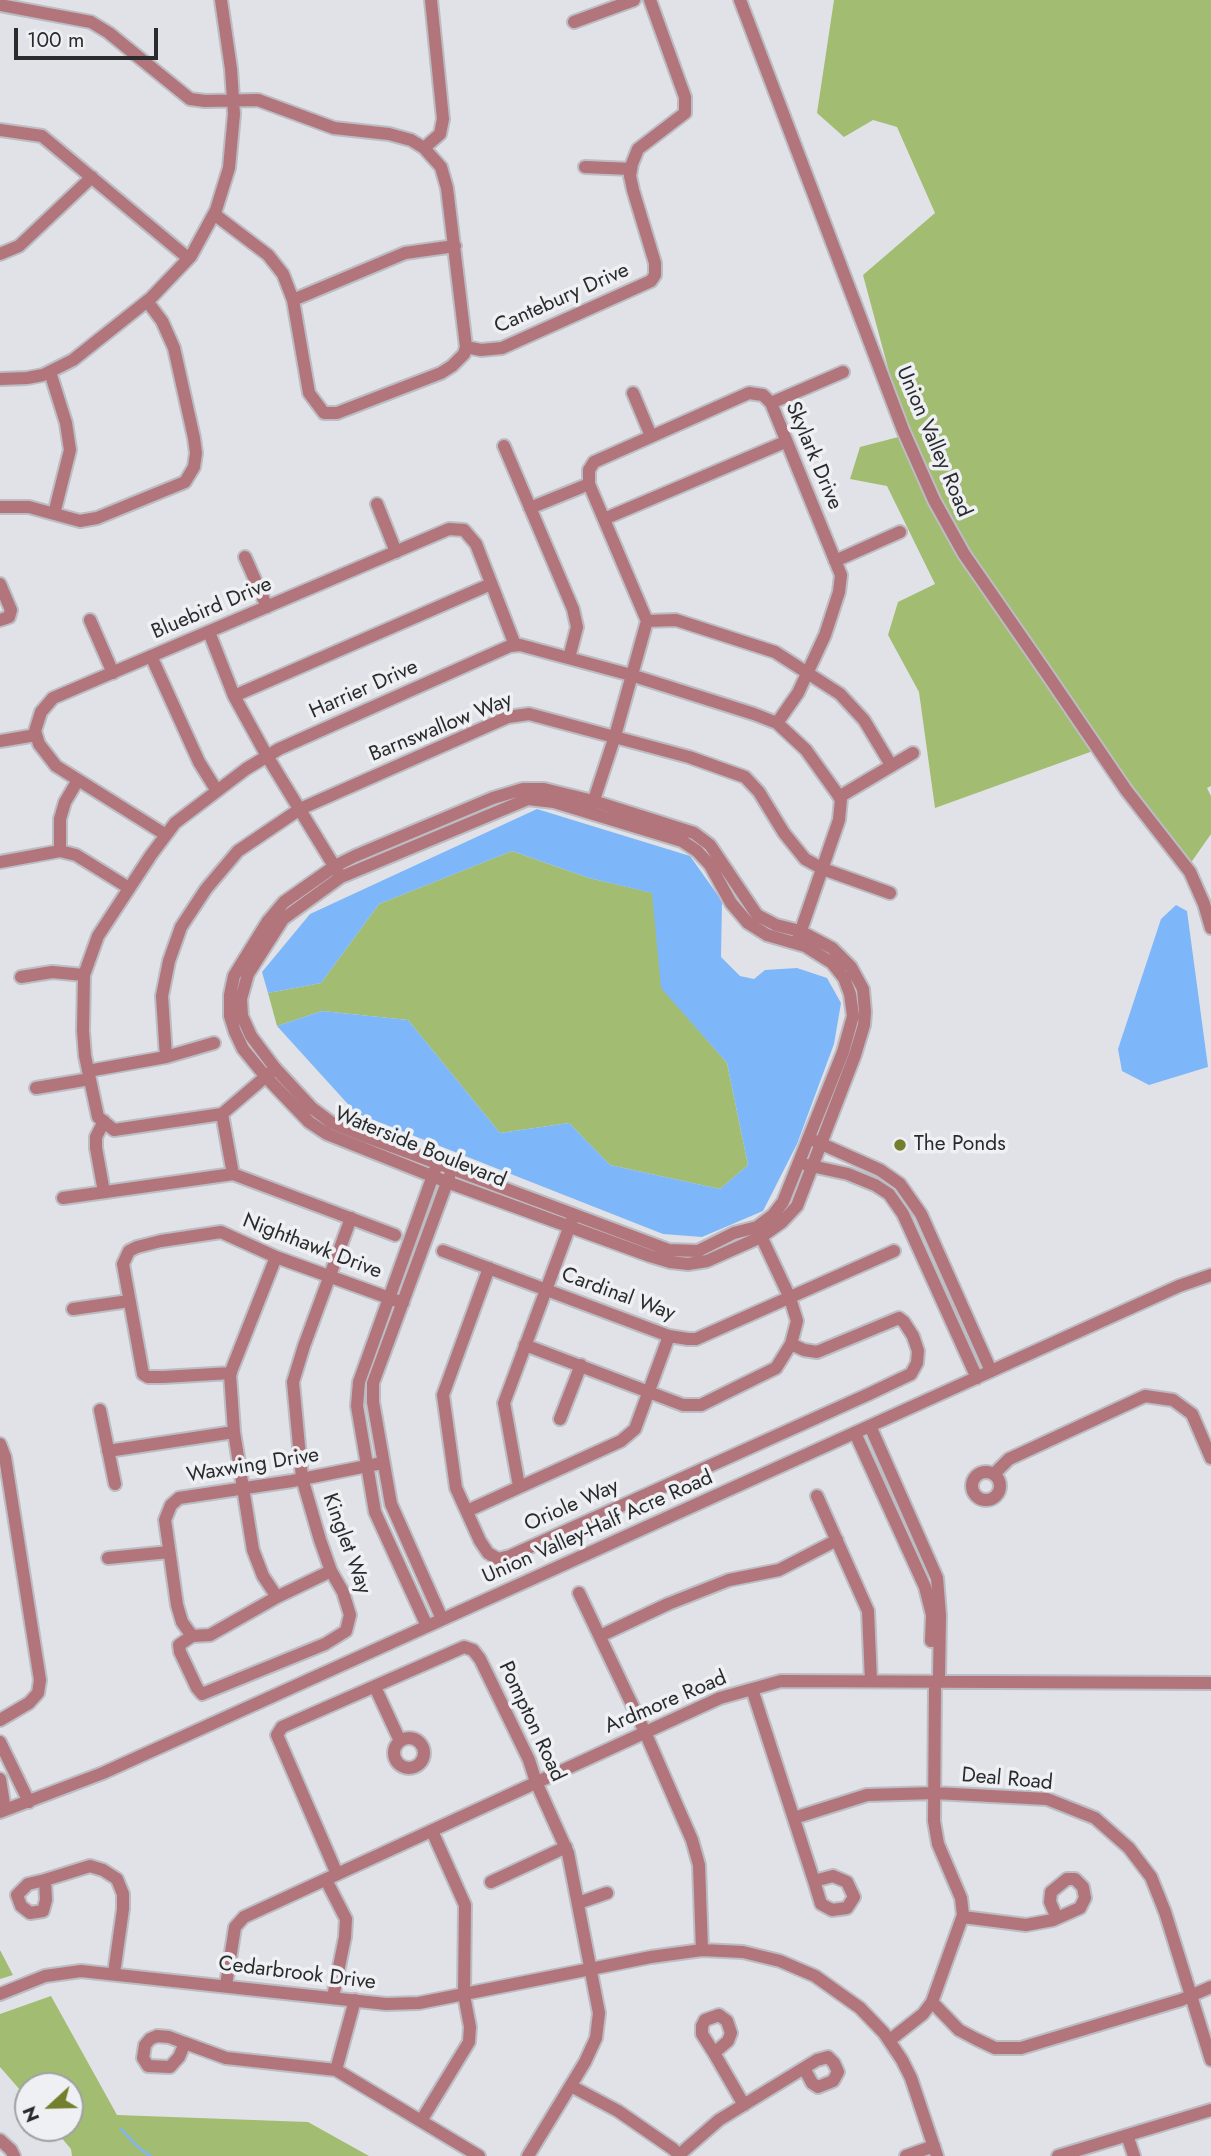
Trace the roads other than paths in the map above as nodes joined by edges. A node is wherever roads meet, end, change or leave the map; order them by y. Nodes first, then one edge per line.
1 (221, 0) edge
2 (431, 0) edge
3 (634, 0) edge
4 (650, 0) edge
5 (740, 0) edge
6 (0, 5) edge
7 (575, 22) dead end
8 (233, 102) junction
9 (0, 130) edge
10 (424, 148) junction
11 (585, 167) dead end
12 (631, 169) junction
13 (92, 177) junction
14 (214, 214) junction
15 (455, 246) junction
16 (0, 254) edge
17 (188, 258) junction
18 (293, 300) junction
19 (147, 301) junction
20 (467, 347) junction
21 (50, 372) junction
22 (843, 372) dead end
23 (0, 379) edge
24 (633, 393) dead end
25 (771, 403) junction
26 (651, 436) junction
27 (786, 443) junction
28 (504, 446) dead end
29 (589, 484) junction
30 (376, 504) dead end
31 (0, 506) edge
32 (530, 508) junction
33 (54, 514) junction
34 (604, 519) junction
35 (900, 532) dead end
36 (396, 552) junction
37 (246, 557) dead end
38 (835, 561) junction
39 (0, 584) edge
40 (491, 584) junction
41 (267, 607) junction
42 (0, 620) edge
43 (90, 620) dead end
44 (647, 621) junction
45 (209, 632) junction
46 (515, 645) junction
47 (151, 656) junction
48 (569, 658) junction
49 (113, 673) junction
50 (808, 673) junction
51 (631, 675) junction
52 (234, 696) junction
53 (777, 723) junction
54 (36, 735) junction
55 (615, 736) junction
56 (0, 741) edge
57 (913, 753) dead end
58 (267, 756) junction
59 (891, 765) junction
60 (78, 780) junction
61 (218, 791) junction
62 (839, 796) junction
63 (591, 808) junction
64 (300, 809) junction
65 (166, 835) junction
66 (60, 851) junction
67 (0, 862) edge
68 (822, 869) junction
69 (338, 872) junction
70 (129, 888) junction
71 (890, 894) dead end
72 (1211, 928) edge
73 (798, 937) junction
74 (84, 975) junction
75 (20, 976) dead end
76 (214, 1043) dead end
77 (166, 1057) junction
78 (270, 1072) junction
79 (89, 1075) junction
80 (36, 1088) dead end
81 (222, 1114) junction
82 (104, 1121) junction
83 (815, 1141) junction
84 (806, 1164) junction
85 (452, 1169) junction
86 (435, 1170) junction
87 (233, 1174) junction
88 (447, 1182) junction
89 (104, 1192) junction
90 (63, 1198) dead end
91 (574, 1213) junction
92 (351, 1218) junction
93 (569, 1226) junction
94 (759, 1232) junction
95 (395, 1235) dead end
96 (443, 1251) dead end
97 (894, 1251) dead end
98 (276, 1256) junction
99 (489, 1268) junction
100 (1211, 1275) edge
101 (330, 1276) junction
102 (546, 1289) junction
103 (790, 1298) junction
104 (130, 1301) junction
105 (397, 1301) junction
106 (73, 1309) dead end
107 (669, 1336) junction
108 (791, 1344) junction
109 (525, 1345) junction
110 (581, 1365) junction
111 (991, 1371) junction
112 (231, 1373) junction
113 (976, 1378) junction
114 (649, 1392) junction
115 (100, 1410) dead end
116 (560, 1419) dead end
117 (870, 1426) junction
118 (234, 1432) junction
119 (855, 1433) junction
120 (0, 1444) edge
121 (108, 1451) junction
122 (1211, 1458) edge
123 (382, 1463) junction
124 (367, 1466) junction
125 (994, 1474) dead end
126 (303, 1478) junction
127 (115, 1484) dead end
128 (519, 1486) junction
129 (244, 1488) junction
130 (900, 1494) junction
131 (817, 1496) dead end
132 (886, 1502) junction
133 (467, 1511) junction
134 (837, 1540) junction
135 (169, 1552) junction
136 (108, 1558) dead end
137 (419, 1567) junction
138 (331, 1571) junction
139 (403, 1573) junction
140 (579, 1593) dead end
141 (277, 1597) junction
142 (442, 1619) junction
143 (427, 1626) junction
144 (192, 1636) junction
145 (600, 1636) junction
146 (871, 1681) junction
147 (935, 1682) junction
148 (1211, 1683) edge
149 (375, 1687) junction
150 (752, 1689) junction
151 (0, 1720) edge
152 (645, 1732) junction
153 (400, 1741) dead end
154 (0, 1742) edge
155 (0, 1779) edge
156 (537, 1783) junction
157 (935, 1793) junction
158 (29, 1802) junction
159 (2, 1811) edge
160 (794, 1818) junction
161 (432, 1830) junction
162 (566, 1847) junction
163 (332, 1877) junction
164 (45, 1880) dead end
165 (814, 1881) dead end
166 (491, 1882) dead end
167 (607, 1893) dead end
168 (578, 1903) junction
169 (963, 1917) junction
170 (1057, 1918) dead end
171 (702, 1950) junction
172 (590, 1969) junction
173 (114, 1973) junction
174 (226, 1985) junction
175 (1211, 1987) edge
176 (0, 1994) edge
177 (464, 1995) junction
178 (1191, 1996) junction
179 (333, 1997) junction
180 (355, 2000) junction
181 (932, 2002) junction
182 (890, 2040) junction
183 (185, 2043) dead end
184 (714, 2053) dead end
185 (1211, 2060) edge
186 (804, 2068) dead end
187 (337, 2070) junction
188 (571, 2086) junction
189 (744, 2105) junction
190 (1211, 2110) edge
191 (421, 2121) junction
192 (1127, 2135) junction
193 (0, 2140) edge
194 (936, 2151) edge
195 (15, 2156) edge
196 (479, 2156) edge
197 (528, 2156) edge
198 (680, 2156) edge
199 (906, 2156) edge
200 (1058, 2156) edge
201 (1134, 2156) edge

1 - 8 street
2 - 10 street
3 - 7 street
4 - 12 street
5 - 72 street, Union Valley Road
6 - 8 street
8 - 10 street
8 - 14 street
9 - 13 street
10 - 15 street
11 - 12 street
12 - 20 street, Cantebury Drive
13 - 16 street
13 - 17 street
14 - 17 street
14 - 18 street
15 - 18 street
15 - 20 street
17 - 19 street
18 - 20 street
19 - 21 street
19 - 33 street
21 - 23 street
21 - 33 street
22 - 25 street
24 - 26 street
25 - 26 street, Skylark Drive
25 - 27 street, Skylark Drive
26 - 29 street, Skylark Drive
27 - 34 street
27 - 38 street, Skylark Drive
28 - 32 street
29 - 32 street
29 - 34 street
30 - 36 street
31 - 33 street
32 - 48 street
34 - 44 street
35 - 38 street
36 - 40 street, Bluebird Drive
36 - 41 street, Bluebird Drive
37 - 41 street
38 - 50 street, Skylark Drive
39 - 42 street
40 - 46 street, Bluebird Drive
40 - 52 street
41 - 45 street, Bluebird Drive
43 - 49 street
44 - 50 street
44 - 51 street
45 - 47 street, Bluebird Drive
45 - 52 street
46 - 48 street
46 - 58 street, Harrier Drive
47 - 49 street, Bluebird Drive
47 - 61 street
48 - 51 street
49 - 54 street, Bluebird Drive
50 - 53 street, Skylark Drive
50 - 59 street
51 - 53 street
51 - 55 street
52 - 58 street
53 - 62 street
54 - 56 street
54 - 60 street
55 - 63 street
55 - 64 street, Barnswallow Way
55 - 68 street, Barnswallow Way
57 - 59 street
58 - 61 street, Harrier Drive
58 - 64 street
59 - 62 street
60 - 65 street
60 - 66 street
61 - 65 street, Harrier Drive
62 - 68 street
63 - 69 street, Waterside Boulevard
63 - 73 street, Waterside Boulevard
64 - 69 street
64 - 77 street, Barnswallow Way
65 - 70 street, Harrier Drive
66 - 67 street
66 - 70 street
68 - 71 street, Barnswallow Way
68 - 73 street
69 - 78 street, Waterside Boulevard
70 - 74 street, Harrier Drive
73 - 83 street, Waterside Boulevard
74 - 75 street
74 - 79 street, Harrier Drive
76 - 77 street
77 - 79 street
78 - 81 street
78 - 86 street, Waterside Boulevard
79 - 80 street
79 - 82 street, Harrier Drive
81 - 82 street
81 - 87 street
82 - 89 street
83 - 84 street, Waterside Boulevard
83 - 111 street
84 - 94 street, Waterside Boulevard
84 - 113 street
85 - 86 street, Waterside Boulevard
85 - 88 street
85 - 91 street, Waterside Boulevard
86 - 88 street, Waterside Boulevard
86 - 105 street
87 - 89 street
87 - 92 street
88 - 93 street, Waterside Boulevard
88 - 105 street
89 - 90 street
91 - 93 street
91 - 94 street, Waterside Boulevard
92 - 95 street
92 - 101 street, Kinglet Way
93 - 94 street, Waterside Boulevard
93 - 102 street
94 - 103 street
96 - 99 street, Cardinal Way
97 - 103 street, Cardinal Way
98 - 101 street, Nighthawk Drive
98 - 104 street, Nighthawk Drive
98 - 112 street
99 - 102 street, Cardinal Way
99 - 133 street, Oriole Way
100 - 111 street, Union Valley-Half Acre Road
101 - 105 street, Nighthawk Drive
101 - 126 street, Kinglet Way
102 - 107 street, Cardinal Way
102 - 109 street
103 - 107 street, Cardinal Way
103 - 108 street
104 - 106 street
104 - 112 street, Nighthawk Drive
105 - 123 street
105 - 124 street
107 - 114 street
108 - 114 street
108 - 133 street, Oriole Way
109 - 110 street
109 - 128 street
110 - 114 street
110 - 116 street
111 - 113 street, Union Valley-Half Acre Road
112 - 118 street
113 - 117 street, Union Valley-Half Acre Road
114 - 128 street
115 - 121 street
117 - 119 street, Union Valley-Half Acre Road
117 - 130 street
118 - 121 street
118 - 129 street
119 - 132 street
119 - 142 street, Union Valley-Half Acre Road
120 - 151 street
121 - 127 street
122 - 125 street
123 - 124 street, Waxwing Drive
123 - 137 street
124 - 126 street, Waxwing Drive
124 - 139 street
126 - 129 street, Waxwing Drive
126 - 138 street, Kinglet Way
128 - 133 street
129 - 135 street, Waxwing Drive
129 - 141 street
130 - 132 street
130 - 147 street
131 - 134 street
132 - 147 street
134 - 145 street
134 - 146 street
135 - 136 street
135 - 144 street, Waxwing Drive
137 - 139 street
137 - 142 street
138 - 141 street
138 - 144 street, Kinglet Way
139 - 143 street
140 - 145 street
141 - 144 street
142 - 143 street, Union Valley-Half Acre Road
143 - 158 street, Union Valley-Half Acre Road
145 - 152 street
146 - 147 street, Ardmore Road
146 - 150 street, Ardmore Road
147 - 148 street, Ardmore Road
147 - 157 street
149 - 153 street
149 - 156 street, Pompton Road
149 - 163 street, Pompton Road
150 - 152 street, Ardmore Road
150 - 160 street
152 - 156 street, Ardmore Road
152 - 171 street
154 - 158 street
155 - 159 street
156 - 161 street, Ardmore Road
156 - 162 street, Pompton Road
157 - 160 street, Deal Road
157 - 169 street
157 - 178 street, Deal Road
158 - 159 street, Union Valley-Half Acre Road
160 - 165 street
161 - 163 street, Ardmore Road
161 - 177 street
162 - 166 street
162 - 168 street, Pompton Road
163 - 174 street, Ardmore Road
163 - 179 street
164 - 173 street
167 - 168 street
168 - 172 street, Pompton Road
169 - 170 street
169 - 181 street
171 - 172 street, Cedarbrook Drive
171 - 182 street, Cedarbrook Drive
172 - 177 street, Cedarbrook Drive
172 - 188 street, Pompton Road
173 - 174 street, Cedarbrook Drive
173 - 176 street, Cedarbrook Drive
174 - 179 street, Cedarbrook Drive
175 - 178 street
177 - 180 street, Cedarbrook Drive
177 - 191 street
178 - 181 street
178 - 185 street, Deal Road
179 - 180 street, Cedarbrook Drive
180 - 187 street
181 - 182 street
182 - 194 street, Cedarbrook Drive
183 - 187 street
184 - 189 street
186 - 189 street
187 - 191 street
188 - 197 street, Pompton Road
188 - 198 street
189 - 198 street
190 - 192 street
191 - 196 street
192 - 200 street
192 - 201 street
193 - 195 street
194 - 199 street

